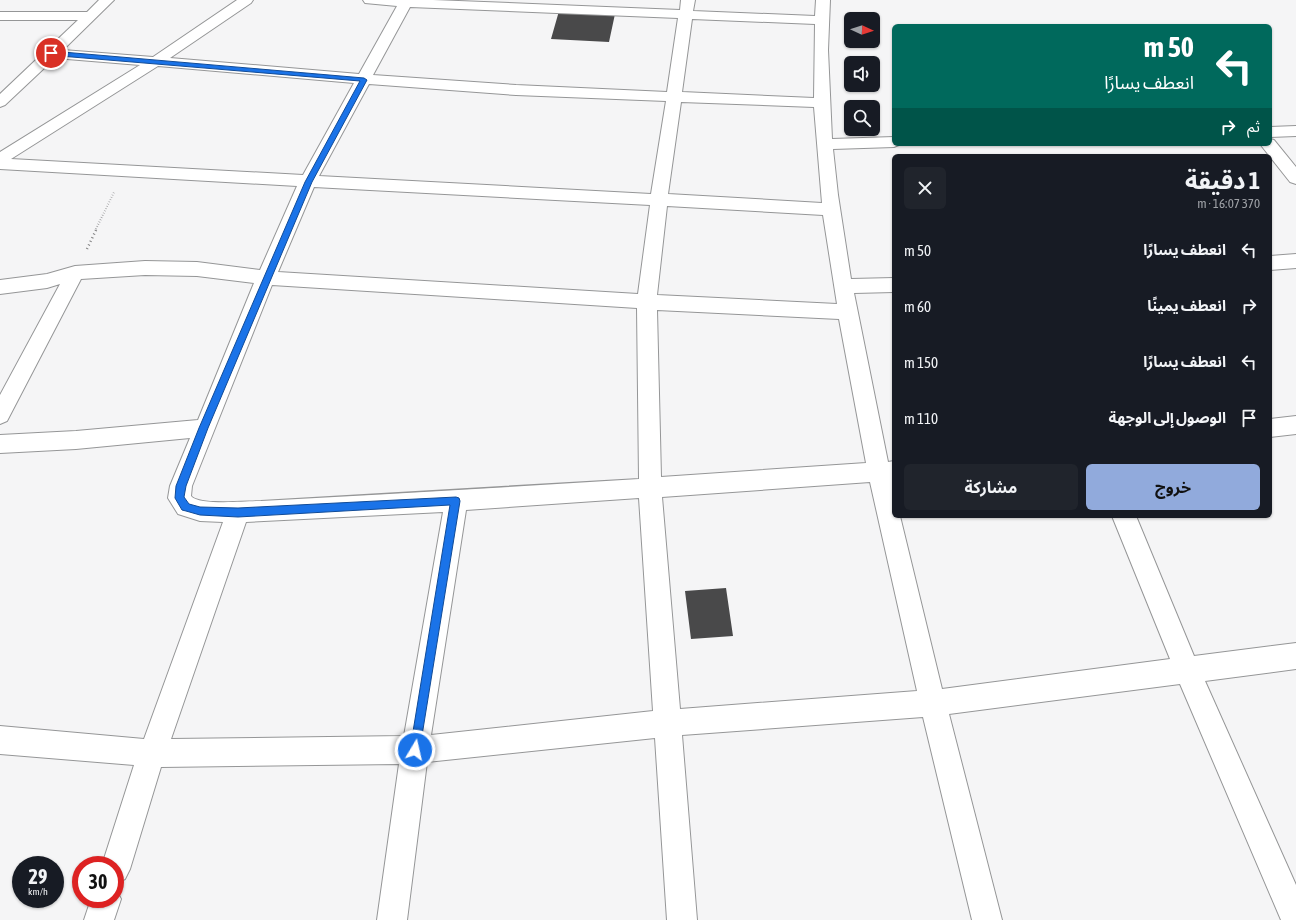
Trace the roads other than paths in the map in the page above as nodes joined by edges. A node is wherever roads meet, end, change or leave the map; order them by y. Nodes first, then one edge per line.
1 (107, 0) edge
2 (246, 0) edge
3 (370, 0) edge
4 (688, 0) edge
5 (823, 0) edge
6 (406, 2) edge
7 (685, 14) junction
8 (0, 16) edge
9 (90, 16) junction
10 (822, 20) junction
11 (51, 53) junction
12 (155, 62) junction
13 (364, 80) junction
14 (674, 97) junction
15 (0, 102) edge
16 (821, 103) junction
17 (1296, 131) edge
18 (1272, 132) edge
19 (892, 142) edge
20 (824, 144) junction
21 (1270, 146) edge
22 (0, 160) edge
23 (0, 164) edge
24 (1296, 178) edge
25 (308, 182) junction
26 (659, 200) junction
27 (830, 210) junction
28 (1296, 261) edge
29 (1272, 263) edge
30 (76, 273) junction
31 (266, 278) junction
32 (892, 285) edge
33 (843, 286) junction
34 (0, 287) edge
35 (647, 302) junction
36 (848, 312) junction
37 (0, 415) edge
38 (203, 428) junction
39 (0, 444) edge
40 (886, 472) edge
41 (650, 487) junction
42 (456, 501) junction
43 (892, 501) edge
44 (238, 512) junction
45 (895, 518) edge
46 (1125, 518) edge
47 (1296, 656) edge
48 (1187, 670) junction
49 (933, 703) junction
50 (667, 723) junction
51 (0, 740) edge
52 (415, 750) junction
53 (152, 753) junction
54 (119, 856) edge
55 (103, 908) edge
56 (99, 920) edge
57 (392, 920) edge
58 (682, 920) edge
59 (987, 920) edge
60 (1296, 920) edge

1 - 9 street
2 - 12 street
3 - 6 street
4 - 7 street
5 - 10 street
6 - 7 street
6 - 13 street
7 - 10 street
7 - 14 street
8 - 9 street
9 - 11 street
10 - 16 street
11 - 12 street
11 - 15 street
12 - 13 street
12 - 22 street
13 - 14 street
13 - 25 street
14 - 16 street
14 - 26 street
16 - 20 street
17 - 18 street
19 - 20 street
20 - 27 street
21 - 24 street
23 - 25 street
25 - 26 street
25 - 31 street
26 - 27 street
26 - 35 street
27 - 33 street
28 - 29 street
30 - 31 street
30 - 34 street
30 - 37 street
31 - 35 street
31 - 38 street
32 - 33 street
33 - 36 street
35 - 36 street
35 - 41 street
36 - 40 street
38 - 39 street
38 - 44 street
40 - 41 street
40 - 43 street
41 - 42 street
41 - 50 street
42 - 44 street
42 - 52 street
44 - 53 street
45 - 49 street
46 - 48 street
47 - 48 street
48 - 49 street
48 - 60 street
49 - 50 street
49 - 59 street
50 - 52 street
50 - 58 street
51 - 53 street
52 - 53 street
52 - 57 street
53 - 54 street
55 - 56 street

